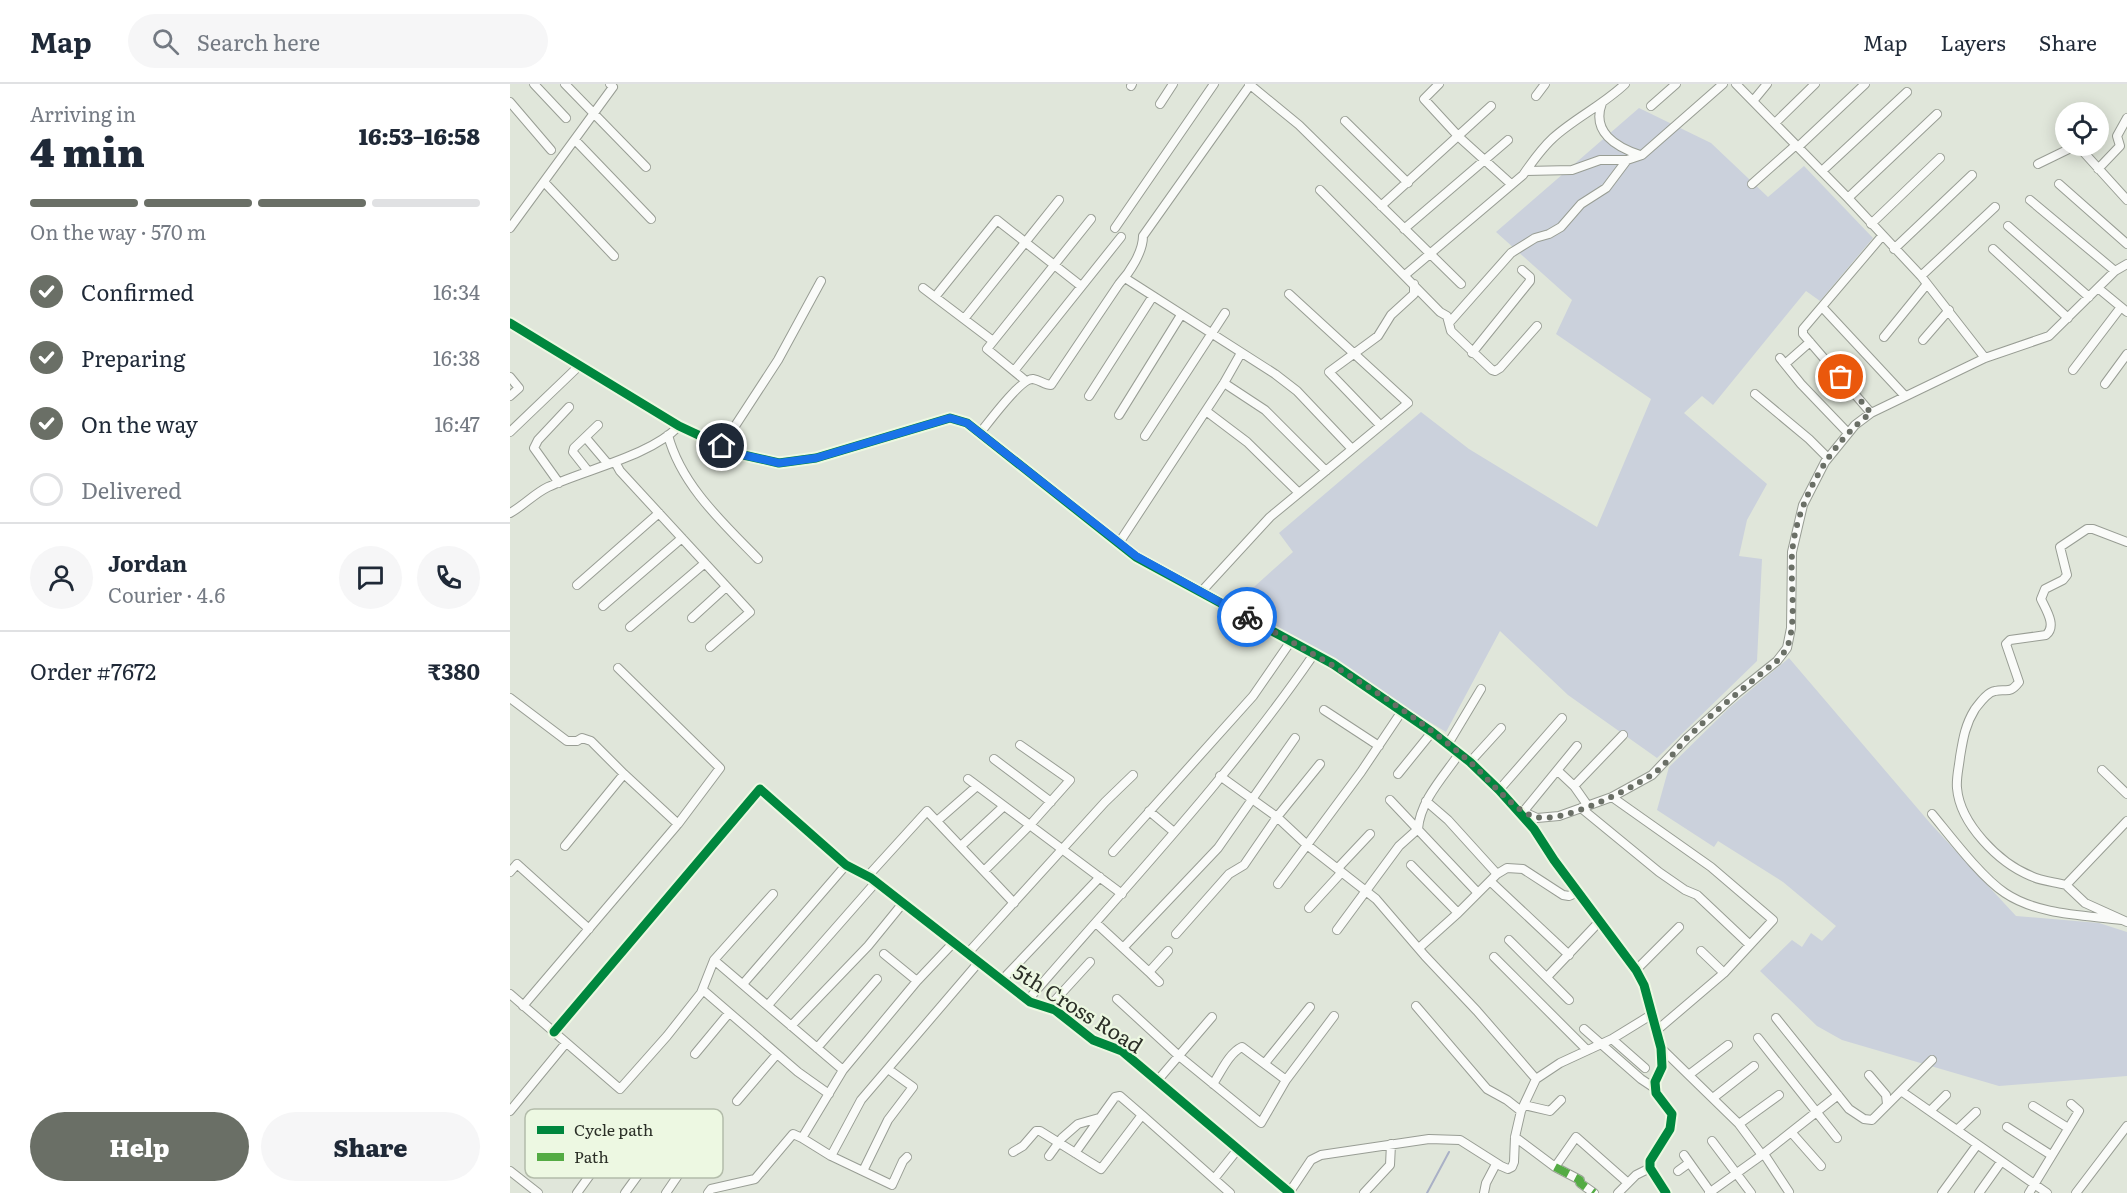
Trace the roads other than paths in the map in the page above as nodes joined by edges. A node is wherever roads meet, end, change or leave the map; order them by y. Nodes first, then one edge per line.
1 (534, 84) edge
2 (565, 84) edge
3 (610, 84) edge
4 (1173, 84) edge
5 (1214, 84) edge
6 (1250, 84) edge
7 (1439, 84) edge
8 (1545, 84) edge
9 (1609, 84) edge
10 (1625, 84) edge
11 (1676, 84) edge
12 (1723, 84) edge
13 (1767, 84) edge
14 (1815, 84) edge
15 (1865, 84) edge
16 (1739, 85) edge
17 (1260, 87) edge
18 (1617, 91) junction
19 (1907, 92) dead end
20 (1536, 96) dead end
21 (1753, 101) junction
22 (510, 102) edge
23 (1602, 103) junction
24 (1160, 104) dead end
25 (1491, 106) dead end
26 (1651, 106) dead end
27 (594, 114) junction
28 (1937, 114) dead end
29 (566, 118) dead end
30 (2127, 118) edge
31 (1345, 122) dead end
32 (1775, 123) junction
33 (1459, 137) junction
34 (575, 140) junction
35 (1508, 140) dead end
36 (1797, 146) junction
37 (551, 150) dead end
38 (1642, 155) junction
39 (2055, 156) edge
40 (2086, 156) edge
41 (1940, 158) dead end
42 (1484, 160) junction
43 (1627, 160) junction
44 (2038, 164) dead end
45 (646, 167) dead end
46 (2098, 169) junction
47 (1526, 171) junction
48 (1822, 171) junction
49 (1972, 175) dead end
50 (545, 183) junction
51 (1408, 183) junction
52 (1511, 184) junction
53 (1752, 184) dead end
54 (2059, 184) dead end
55 (1320, 190) dead end
56 (1848, 198) junction
57 (1059, 200) dead end
58 (2030, 200) dead end
59 (2127, 200) edge
60 (1381, 206) junction
61 (1995, 207) dead end
62 (651, 219) dead end
63 (1091, 219) dead end
64 (1871, 224) junction
65 (2008, 226) dead end
66 (510, 228) edge
67 (1115, 228) dead end
68 (1404, 229) junction
69 (1882, 236) junction
70 (1121, 237) dead end
71 (1025, 242) junction
72 (2127, 244) edge
73 (1894, 249) junction
74 (1993, 249) dead end
75 (1430, 253) junction
76 (614, 256) dead end
77 (2127, 264) edge
78 (1054, 265) junction
79 (1522, 270) dead end
80 (2115, 272) junction
81 (1405, 275) junction
82 (1921, 276) junction
83 (1125, 278) junction
84 (821, 281) dead end
85 (1414, 284) junction
86 (1461, 284) dead end
87 (1928, 284) junction
88 (1081, 286) junction
89 (922, 288) dead end
90 (2098, 288) junction
91 (1289, 294) dead end
92 (1153, 296) junction
93 (935, 297) junction
94 (2089, 297) junction
95 (1823, 308) junction
96 (1949, 310) junction
97 (2124, 310) edge
98 (1225, 313) dead end
99 (1181, 315) junction
100 (964, 318) junction
101 (2068, 318) junction
102 (510, 323) edge
103 (1449, 323) junction
104 (1537, 326) dead end
105 (1211, 334) junction
106 (1884, 337) dead end
107 (1923, 340) dead end
108 (993, 341) junction
109 (1810, 342) junction
110 (1241, 353) junction
111 (1472, 353) junction
112 (1354, 354) junction
113 (2127, 354) edge
114 (1985, 358) junction
115 (580, 365) junction
116 (2073, 370) dead end
117 (1014, 371) junction
118 (510, 377) edge
119 (1026, 381) junction
120 (1224, 383) junction
121 (2105, 384) dead end
122 (1755, 394) dead end
123 (510, 396) edge
124 (1089, 396) dead end
125 (1905, 396) junction
126 (569, 406) dead end
127 (1206, 411) junction
128 (1871, 413) junction
129 (1119, 415) dead end
130 (598, 425) dead end
131 (1380, 425) junction
132 (679, 426) junction
133 (510, 432) edge
134 (980, 433) junction
135 (1848, 433) junction
136 (668, 435) junction
137 (1145, 436) dead end
138 (586, 438) junction
139 (722, 446) junction
140 (1352, 449) junction
141 (1828, 458) junction
142 (611, 463) junction
143 (588, 471) junction
144 (1326, 471) junction
145 (559, 483) junction
146 (1299, 493) junction
147 (510, 513) edge
148 (659, 513) junction
149 (682, 538) junction
150 (2127, 542) edge
151 (1119, 543) junction
152 (758, 559) dead end
153 (705, 563) junction
154 (577, 585) dead end
155 (726, 587) junction
156 (1201, 592) junction
157 (603, 606) dead end
158 (692, 618) dead end
159 (630, 627) dead end
160 (1291, 641) junction
161 (710, 647) dead end
162 (1314, 654) junction
163 (618, 668) dead end
164 (1481, 689) dead end
165 (510, 698) edge
166 (1324, 710) dead end
167 (1402, 711) junction
168 (1562, 718) dead end
169 (1501, 728) dead end
170 (1432, 732) junction
171 (1623, 735) dead end
172 (1295, 738) dead end
173 (1448, 744) junction
174 (1020, 745) dead end
175 (1379, 746) junction
176 (1577, 746) dead end
177 (1459, 754) junction
178 (994, 759) dead end
179 (1470, 762) junction
180 (1320, 764) dead end
181 (2102, 770) dead end
182 (1558, 771) junction
183 (624, 774) junction
184 (1398, 774) dead end
185 (1133, 775) dead end
186 (1220, 776) junction
187 (968, 779) dead end
188 (977, 786) junction
189 (1574, 786) junction
190 (1499, 790) junction
191 (2127, 794) edge
192 (1612, 797) junction
193 (1251, 800) junction
194 (1390, 800) dead end
195 (1426, 801) junction
196 (1051, 802) junction
197 (1004, 806) junction
198 (1585, 807) junction
199 (1149, 811) junction
200 (1520, 811) junction
201 (1932, 814) dead end
202 (1277, 817) junction
203 (937, 820) junction
204 (2127, 821) edge
205 (678, 824) junction
206 (1030, 825) junction
207 (1418, 829) junction
208 (1174, 832) junction
209 (1370, 834) dead end
210 (1307, 845) junction
211 (565, 846) dead end
212 (961, 846) junction
213 (1062, 850) junction
214 (1113, 852) dead end
215 (510, 856) edge
216 (517, 864) junction
217 (1411, 865) dead end
218 (846, 866) junction
219 (984, 871) junction
220 (1340, 871) junction
221 (510, 872) edge
222 (1497, 874) junction
223 (867, 877) junction
224 (1100, 877) junction
225 (1490, 881) junction
226 (876, 882) junction
227 (1278, 884) dead end
228 (2066, 885) junction
229 (1365, 890) junction
230 (1477, 892) junction
231 (1578, 892) junction
232 (773, 894) dead end
233 (1122, 894) junction
234 (903, 903) junction
235 (1014, 903) junction
236 (1308, 908) dead end
237 (1458, 913) junction
238 (2124, 921) edge
239 (1599, 922) junction
240 (1096, 923) junction
241 (1680, 927) dead end
242 (589, 929) junction
243 (1337, 930) dead end
244 (1176, 934) dead end
245 (1509, 940) dead end
246 (954, 942) junction
247 (1750, 945) junction
248 (1123, 948) junction
249 (1419, 948) junction
250 (1168, 951) dead end
251 (1701, 951) dead end
252 (968, 953) junction
253 (884, 954) dead end
254 (1569, 955) junction
255 (1494, 957) dead end
256 (714, 960) junction
257 (979, 962) junction
258 (1090, 962) dead end
259 (1636, 970) junction
260 (1149, 972) junction
261 (1724, 973) junction
262 (1547, 977) junction
263 (877, 979) dead end
264 (1002, 980) junction
265 (918, 981) junction
266 (1159, 982) dead end
267 (743, 984) junction
268 (703, 990) junction
269 (510, 994) edge
270 (1117, 999) dead end
271 (1028, 1000) junction
272 (1569, 1000) dead end
273 (523, 1005) junction
274 (768, 1005) junction
275 (1416, 1006) dead end
276 (1310, 1007) dead end
277 (1048, 1008) junction
278 (729, 1013) junction
279 (1652, 1015) junction
280 (1334, 1016) dead end
281 (1212, 1017) dead end
282 (1776, 1018) dead end
283 (791, 1026) junction
284 (1584, 1029) dead end
285 (1656, 1031) junction
286 (554, 1032) junction
287 (1758, 1038) dead end
288 (1612, 1039) junction
289 (566, 1042) junction
290 (1599, 1044) junction
291 (1728, 1045) dead end
292 (1661, 1047) junction
293 (817, 1048) junction
294 (1587, 1050) junction
295 (695, 1054) dead end
296 (777, 1054) junction
297 (1179, 1056) junction
298 (1932, 1060) dead end
299 (1264, 1063) junction
300 (1754, 1066) dead end
301 (1645, 1068) dead end
302 (888, 1069) junction
303 (843, 1070) junction
304 (1690, 1074) junction
305 (1869, 1075) dead end
306 (1536, 1079) junction
307 (1158, 1080) junction
308 (1286, 1080) junction
309 (1213, 1084) junction
310 (1656, 1089) junction
311 (1901, 1091) junction
312 (829, 1094) junction
313 (1779, 1095) dead end
314 (1838, 1095) junction
315 (1946, 1095) dead end
316 (1713, 1098) junction
317 (1561, 1100) dead end
318 (737, 1101) dead end
319 (1887, 1104) junction
320 (2071, 1104) dead end
321 (2033, 1107) dead end
322 (1522, 1108) junction
323 (510, 1111) edge
324 (1816, 1112) junction
325 (1930, 1112) junction
326 (1976, 1112) dead end
327 (1142, 1115) junction
328 (1099, 1118) junction
329 (1739, 1124) junction
330 (2127, 1126) edge
331 (2007, 1127) dead end
332 (2068, 1128) junction
333 (1957, 1130) junction
334 (1791, 1132) junction
335 (1515, 1137) junction
336 (802, 1138) junction
337 (1837, 1138) dead end
338 (1713, 1141) dead end
339 (1058, 1143) junction
340 (1391, 1144) junction
341 (1977, 1145) junction
342 (1238, 1149) junction
343 (1013, 1152) dead end
344 (1075, 1153) junction
345 (1763, 1154) junction
346 (831, 1155) junction
347 (1684, 1155) dead end
348 (2051, 1155) junction
349 (1049, 1156) dead end
350 (908, 1157) dead end
351 (2001, 1162) junction
352 (1689, 1163) junction
353 (1496, 1164) junction
354 (1821, 1166) dead end
355 (1555, 1167) junction
356 (1650, 1168) junction
357 (510, 1171) edge
358 (863, 1171) junction
359 (1678, 1171) dead end
360 (1737, 1173) junction
361 (588, 1178) edge
362 (636, 1178) edge
363 (676, 1178) edge
364 (1214, 1179) junction
365 (1628, 1183) junction
366 (2034, 1185) junction
367 (1789, 1192) edge
368 (538, 1193) edge
369 (577, 1193) edge
370 (625, 1193) edge
371 (666, 1193) edge
372 (708, 1193) edge
373 (1230, 1193) edge
374 (1290, 1193) edge
375 (1364, 1193) edge
376 (1484, 1193) edge
377 (1594, 1193) edge
378 (1618, 1193) edge
379 (1666, 1193) edge
380 (1710, 1193) edge
381 (1751, 1193) edge
382 (1942, 1193) edge
383 (1979, 1193) edge
384 (2029, 1193) edge
385 (2047, 1193) edge
386 (2076, 1193) edge

1 - 29 street
2 - 27 street
3 - 27 street
4 - 24 street
5 - 67 street
6 - 17 street
6 - 83 street
7 - 33 street
8 - 20 street
9 - 18 street
10 - 18 street
11 - 26 street
12 - 38 street
13 - 21 street
14 - 32 street
15 - 36 street
16 - 21 street
17 - 60 street
18 - 23 street
19 - 48 street
21 - 32 street
22 - 37 street
23 - 38 street
23 - 47 street
25 - 33 street
27 - 34 street
27 - 45 street
28 - 56 street
30 - 46 street
31 - 51 street
32 - 36 street
33 - 42 street
33 - 51 street
34 - 50 street
34 - 62 street
35 - 42 street
36 - 48 street
36 - 53 street
38 - 43 street
39 - 44 street
40 - 46 street
41 - 64 street
42 - 52 street
42 - 68 street
43 - 47 street
43 - 103 street
46 - 59 street
47 - 52 street
48 - 56 street
49 - 73 street
50 - 66 street
50 - 76 street
51 - 60 street
52 - 75 street
54 - 72 street
55 - 81 street
56 - 64 street
57 - 71 street
58 - 80 street
60 - 68 street
61 - 82 street
63 - 78 street
64 - 69 street
65 - 94 street
68 - 75 street
69 - 73 street
69 - 95 street
70 - 88 street
71 - 78 street
71 - 93 street
71 - 100 street
73 - 82 street
74 - 101 street
75 - 81 street
75 - 86 street
77 - 80 street
78 - 88 street
78 - 108 street
79 - 111 street
80 - 90 street
81 - 85 street
82 - 87 street
83 - 92 street
83 - 119 street
84 - 139 street
85 - 103 street
85 - 112 street
87 - 96 street
87 - 106 street
88 - 117 street
89 - 93 street
90 - 94 street
90 - 97 street
91 - 112 street
92 - 99 street
92 - 124 street
93 - 100 street
94 - 101 street
95 - 109 street
95 - 125 street
96 - 107 street
96 - 114 street
97 - 116 street
98 - 105 street
99 - 105 street
99 - 129 street
100 - 108 street
101 - 114 street
102 - 115 street
103 - 111 street
104 - 111 street
105 - 110 street
105 - 137 street
108 - 117 street
109 - 128 street
109 - 135 street
110 - 120 street
110 - 140 street
112 - 131 street
112 - 131 street
113 - 121 street
114 - 125 street
115 - 132 street
115 - 133 street
117 - 119 street
118 - 123 street
119 - 134 street
120 - 127 street
120 - 144 street
122 - 141 street
125 - 128 street
126 - 145 street
127 - 146 street
127 - 151 street
128 - 135 street
130 - 138 street
131 - 140 street
132 - 136 street
132 - 139 street
134 - 139 street
134 - 151 street
135 - 141 street
136 - 142 street
136 - 152 street
138 - 142 street
138 - 143 street
140 - 144 street
141 - 192 street
142 - 143 street
142 - 148 street
143 - 145 street
144 - 146 street
145 - 147 street
146 - 156 street
148 - 149 street
148 - 154 street
149 - 153 street
149 - 157 street
150 - 228 street
151 - 156 street
153 - 155 street
153 - 159 street
155 - 158 street
155 - 161 street
156 - 160 street
160 - 162 street
160 - 199 street
162 - 167 street
162 - 186 street
163 - 205 street
164 - 173 street
165 - 183 street
166 - 175 street
167 - 170 street
167 - 175 street
168 - 190 street
169 - 179 street
170 - 173 street
170 - 184 street
171 - 189 street
172 - 193 street
173 - 177 street
174 - 196 street
175 - 210 street
176 - 182 street
177 - 179 street
177 - 195 street
178 - 196 street
179 - 190 street
180 - 202 street
181 - 191 street
182 - 189 street
182 - 200 street
183 - 205 street
183 - 211 street
185 - 213 street
186 - 193 street
186 - 208 street
187 - 188 street
188 - 197 street
188 - 203 street
189 - 198 street
190 - 200 street
192 - 198 street
192 - 247 street
193 - 202 street
193 - 248 street
194 - 207 street
195 - 207 street
195 - 222 street
196 - 206 street
197 - 206 street
197 - 212 street
198 - 200 street
198 - 247 street
199 - 208 street
199 - 214 street
200 - 231 street
201 - 238 street
202 - 210 street
202 - 244 street
203 - 212 street
203 - 223 street
204 - 228 street
205 - 242 street
206 - 213 street
206 - 219 street
207 - 229 street
207 - 230 street
208 - 233 street
209 - 220 street
210 - 220 street
210 - 227 street
212 - 219 street
213 - 224 street
213 - 235 street
215 - 216 street
216 - 221 street
216 - 242 street
217 - 237 street
218 - 223 street, 5th Cross Road
218 - 267 street
218 - 286 street, 5th Cross Road
219 - 235 street
220 - 229 street
220 - 236 street
222 - 225 street
222 - 231 street
223 - 226 street, 5th Cross Road
224 - 233 street
224 - 264 street
225 - 230 street
225 - 254 street
226 - 234 street, 5th Cross Road
226 - 274 street
228 - 238 street
229 - 243 street
229 - 249 street
230 - 237 street
231 - 239 street
232 - 256 street
233 - 240 street
234 - 246 street, 5th Cross Road
234 - 283 street
235 - 252 street
237 - 249 street
239 - 254 street
239 - 259 street
240 - 248 street
240 - 271 street
241 - 259 street
242 - 273 street
245 - 262 street
246 - 252 street, 5th Cross Road
246 - 265 street
247 - 261 street
248 - 260 street
249 - 306 street
250 - 260 street
251 - 261 street
252 - 257 street, 5th Cross Road
253 - 265 street
254 - 262 street
255 - 294 street
256 - 267 street
256 - 268 street
257 - 264 street, 5th Cross Road
257 - 302 street
258 - 277 street
259 - 279 street
260 - 266 street
261 - 285 street
262 - 272 street
263 - 293 street
264 - 271 street, 5th Cross Road
265 - 303 street
267 - 274 street
268 - 278 street
268 - 289 street
269 - 273 street
270 - 297 street
271 - 277 street, 5th Cross Road
273 - 286 street
274 - 283 street
275 - 322 street
276 - 299 street
277 - 307 street, 5th Cross Road
278 - 295 street
278 - 296 street
279 - 285 street
279 - 288 street
280 - 308 street
281 - 297 street
282 - 314 street
283 - 293 street
284 - 290 street
285 - 292 street
286 - 289 street
287 - 324 street
288 - 290 street
288 - 301 street
289 - 323 street
290 - 294 street
290 - 310 street
291 - 304 street
292 - 304 street
292 - 310 street
293 - 303 street
294 - 306 street
296 - 312 street
296 - 318 street
297 - 307 street
297 - 309 street
298 - 311 street
299 - 308 street
299 - 309 street
300 - 316 street
302 - 346 street
302 - 358 street
303 - 312 street
304 - 316 street
305 - 319 street
306 - 322 street
307 - 342 street, 5th Cross Road
308 - 309 street
310 - 356 street
311 - 319 street
311 - 325 street
312 - 336 street
313 - 329 street
314 - 319 street
314 - 324 street
315 - 325 street
316 - 329 street
317 - 322 street
320 - 332 street
321 - 332 street
322 - 335 street
324 - 334 street
324 - 337 street
325 - 333 street
326 - 333 street
327 - 328 street
327 - 344 street
327 - 364 street
328 - 339 street
328 - 344 street
329 - 345 street
330 - 386 street
331 - 348 street
332 - 348 street
333 - 341 street
334 - 345 street
334 - 354 street
335 - 353 street
335 - 355 street
336 - 346 street
336 - 372 street
338 - 360 street
339 - 343 street
339 - 344 street
339 - 349 street
340 - 353 street
340 - 374 street
340 - 375 street
341 - 351 street
341 - 382 street
342 - 364 street
342 - 374 street, 5th Cross Road
345 - 360 street
345 - 367 street
346 - 358 street
347 - 352 street
348 - 366 street
350 - 358 street
351 - 366 street
351 - 383 street
352 - 359 street
352 - 380 street
353 - 376 street
355 - 365 street
355 - 377 street
356 - 365 street
356 - 379 street
357 - 368 street
360 - 380 street
360 - 381 street
361 - 369 street
362 - 370 street
363 - 371 street
364 - 373 street
365 - 378 street
366 - 384 street
366 - 385 street

